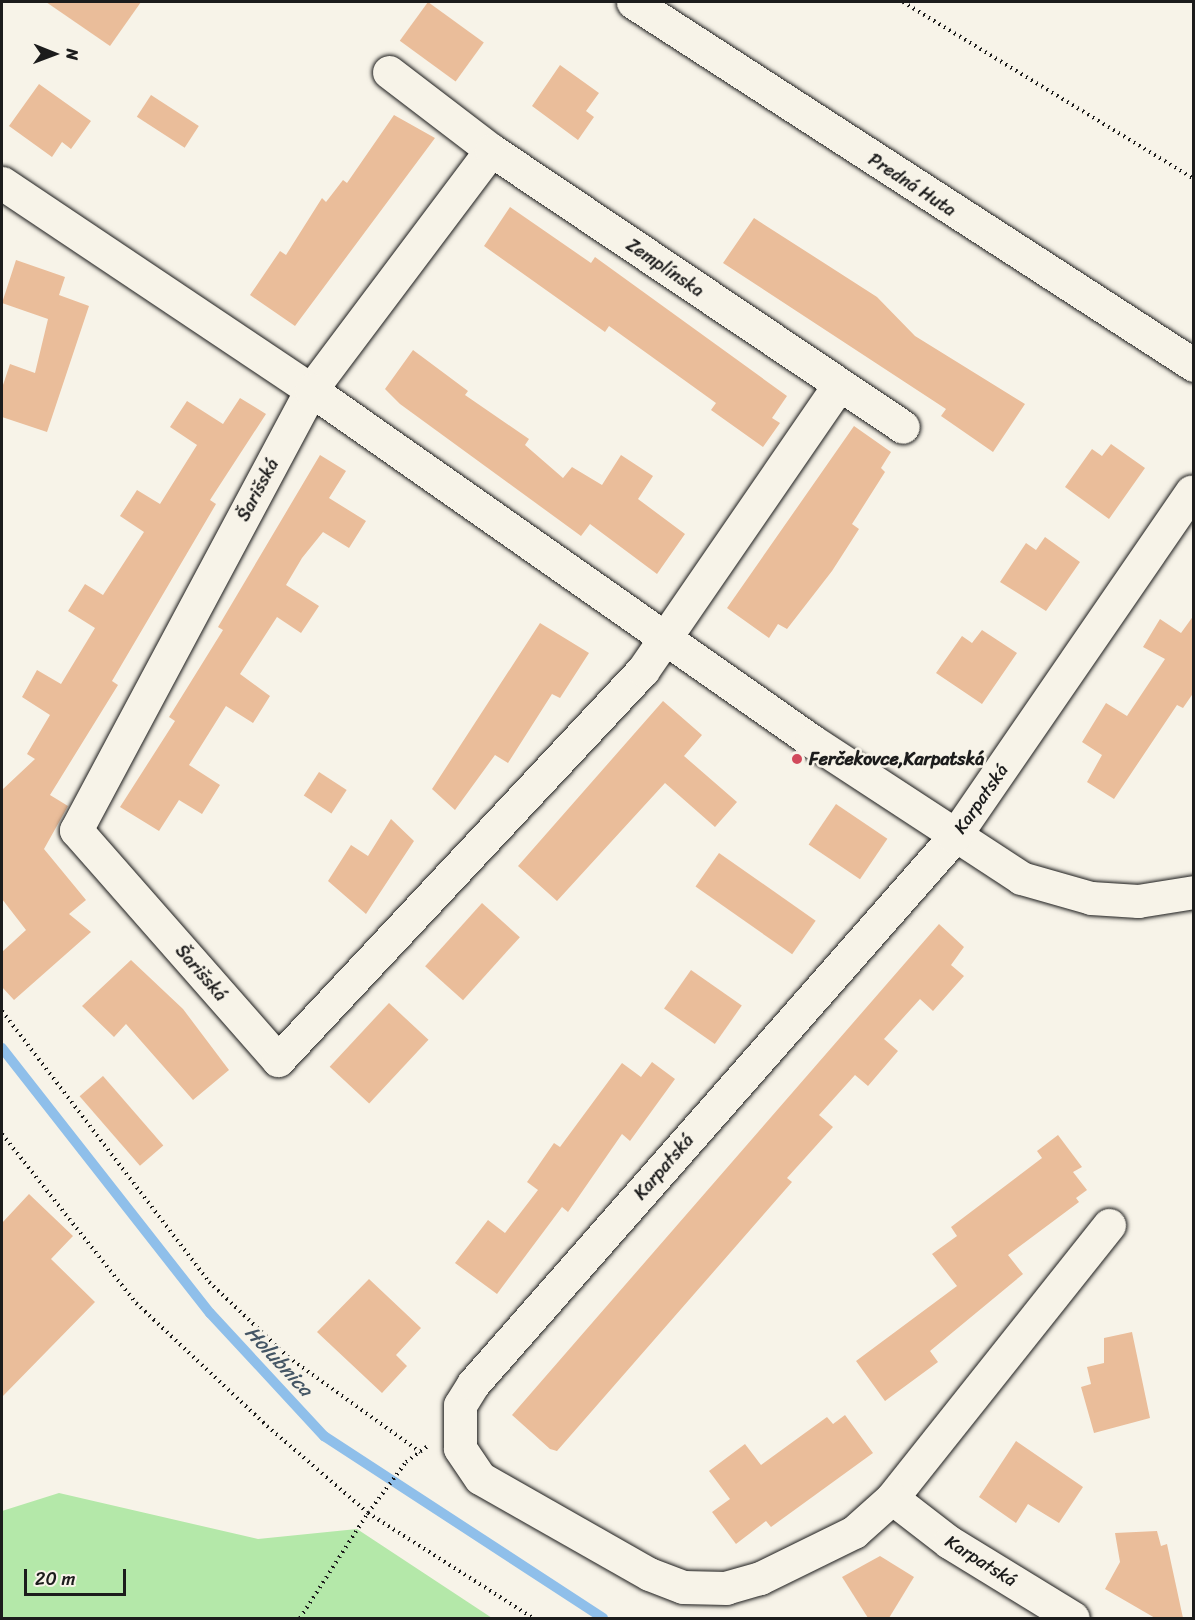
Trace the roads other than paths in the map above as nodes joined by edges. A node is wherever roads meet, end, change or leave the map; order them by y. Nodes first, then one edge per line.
1 (633, 2) edge
2 (389, 72) dead end
3 (492, 150) junction
4 (2, 183) edge
5 (1194, 365) edge
6 (838, 386) junction
7 (311, 390) junction
8 (903, 427) dead end
9 (1191, 492) dead end
10 (666, 639) junction
11 (954, 837) junction
12 (1194, 892) edge
13 (1108, 1225) dead end
14 (892, 1498) junction
15 (1073, 1618) edge

1 - 5 street, Predná Huta
2 - 3 street, Zemplínska
3 - 6 street, Zemplínska
3 - 7 street
4 - 7 street
6 - 8 street, Zemplínska
6 - 10 street
7 - 10 street
7 - 10 street, Šarišská
9 - 11 street, Karpatská
10 - 11 street
11 - 12 street
11 - 14 street, Karpatská
13 - 14 street, Karpatská
14 - 15 street, Karpatská

